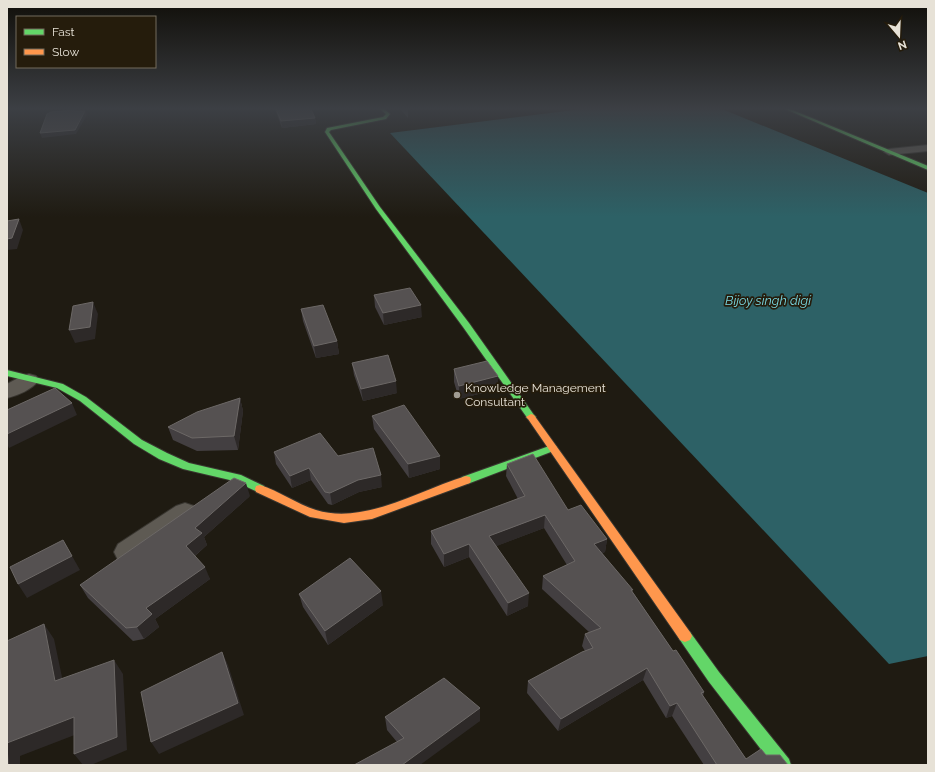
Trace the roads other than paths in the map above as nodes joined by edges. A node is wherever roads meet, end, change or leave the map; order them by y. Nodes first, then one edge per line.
1 (336, 145) edge
2 (872, 145) edge
3 (928, 148) edge
4 (889, 152) junction
5 (928, 168) edge
6 (7, 373) edge
7 (29, 380) junction
8 (7, 392) edge
9 (552, 448) junction
10 (237, 478) junction
11 (127, 552) edge
12 (783, 765) edge

1 - 9 street
2 - 4 street
3 - 4 street
4 - 5 street
6 - 7 street
7 - 8 street
7 - 10 street
9 - 10 street
9 - 12 street
10 - 11 street

